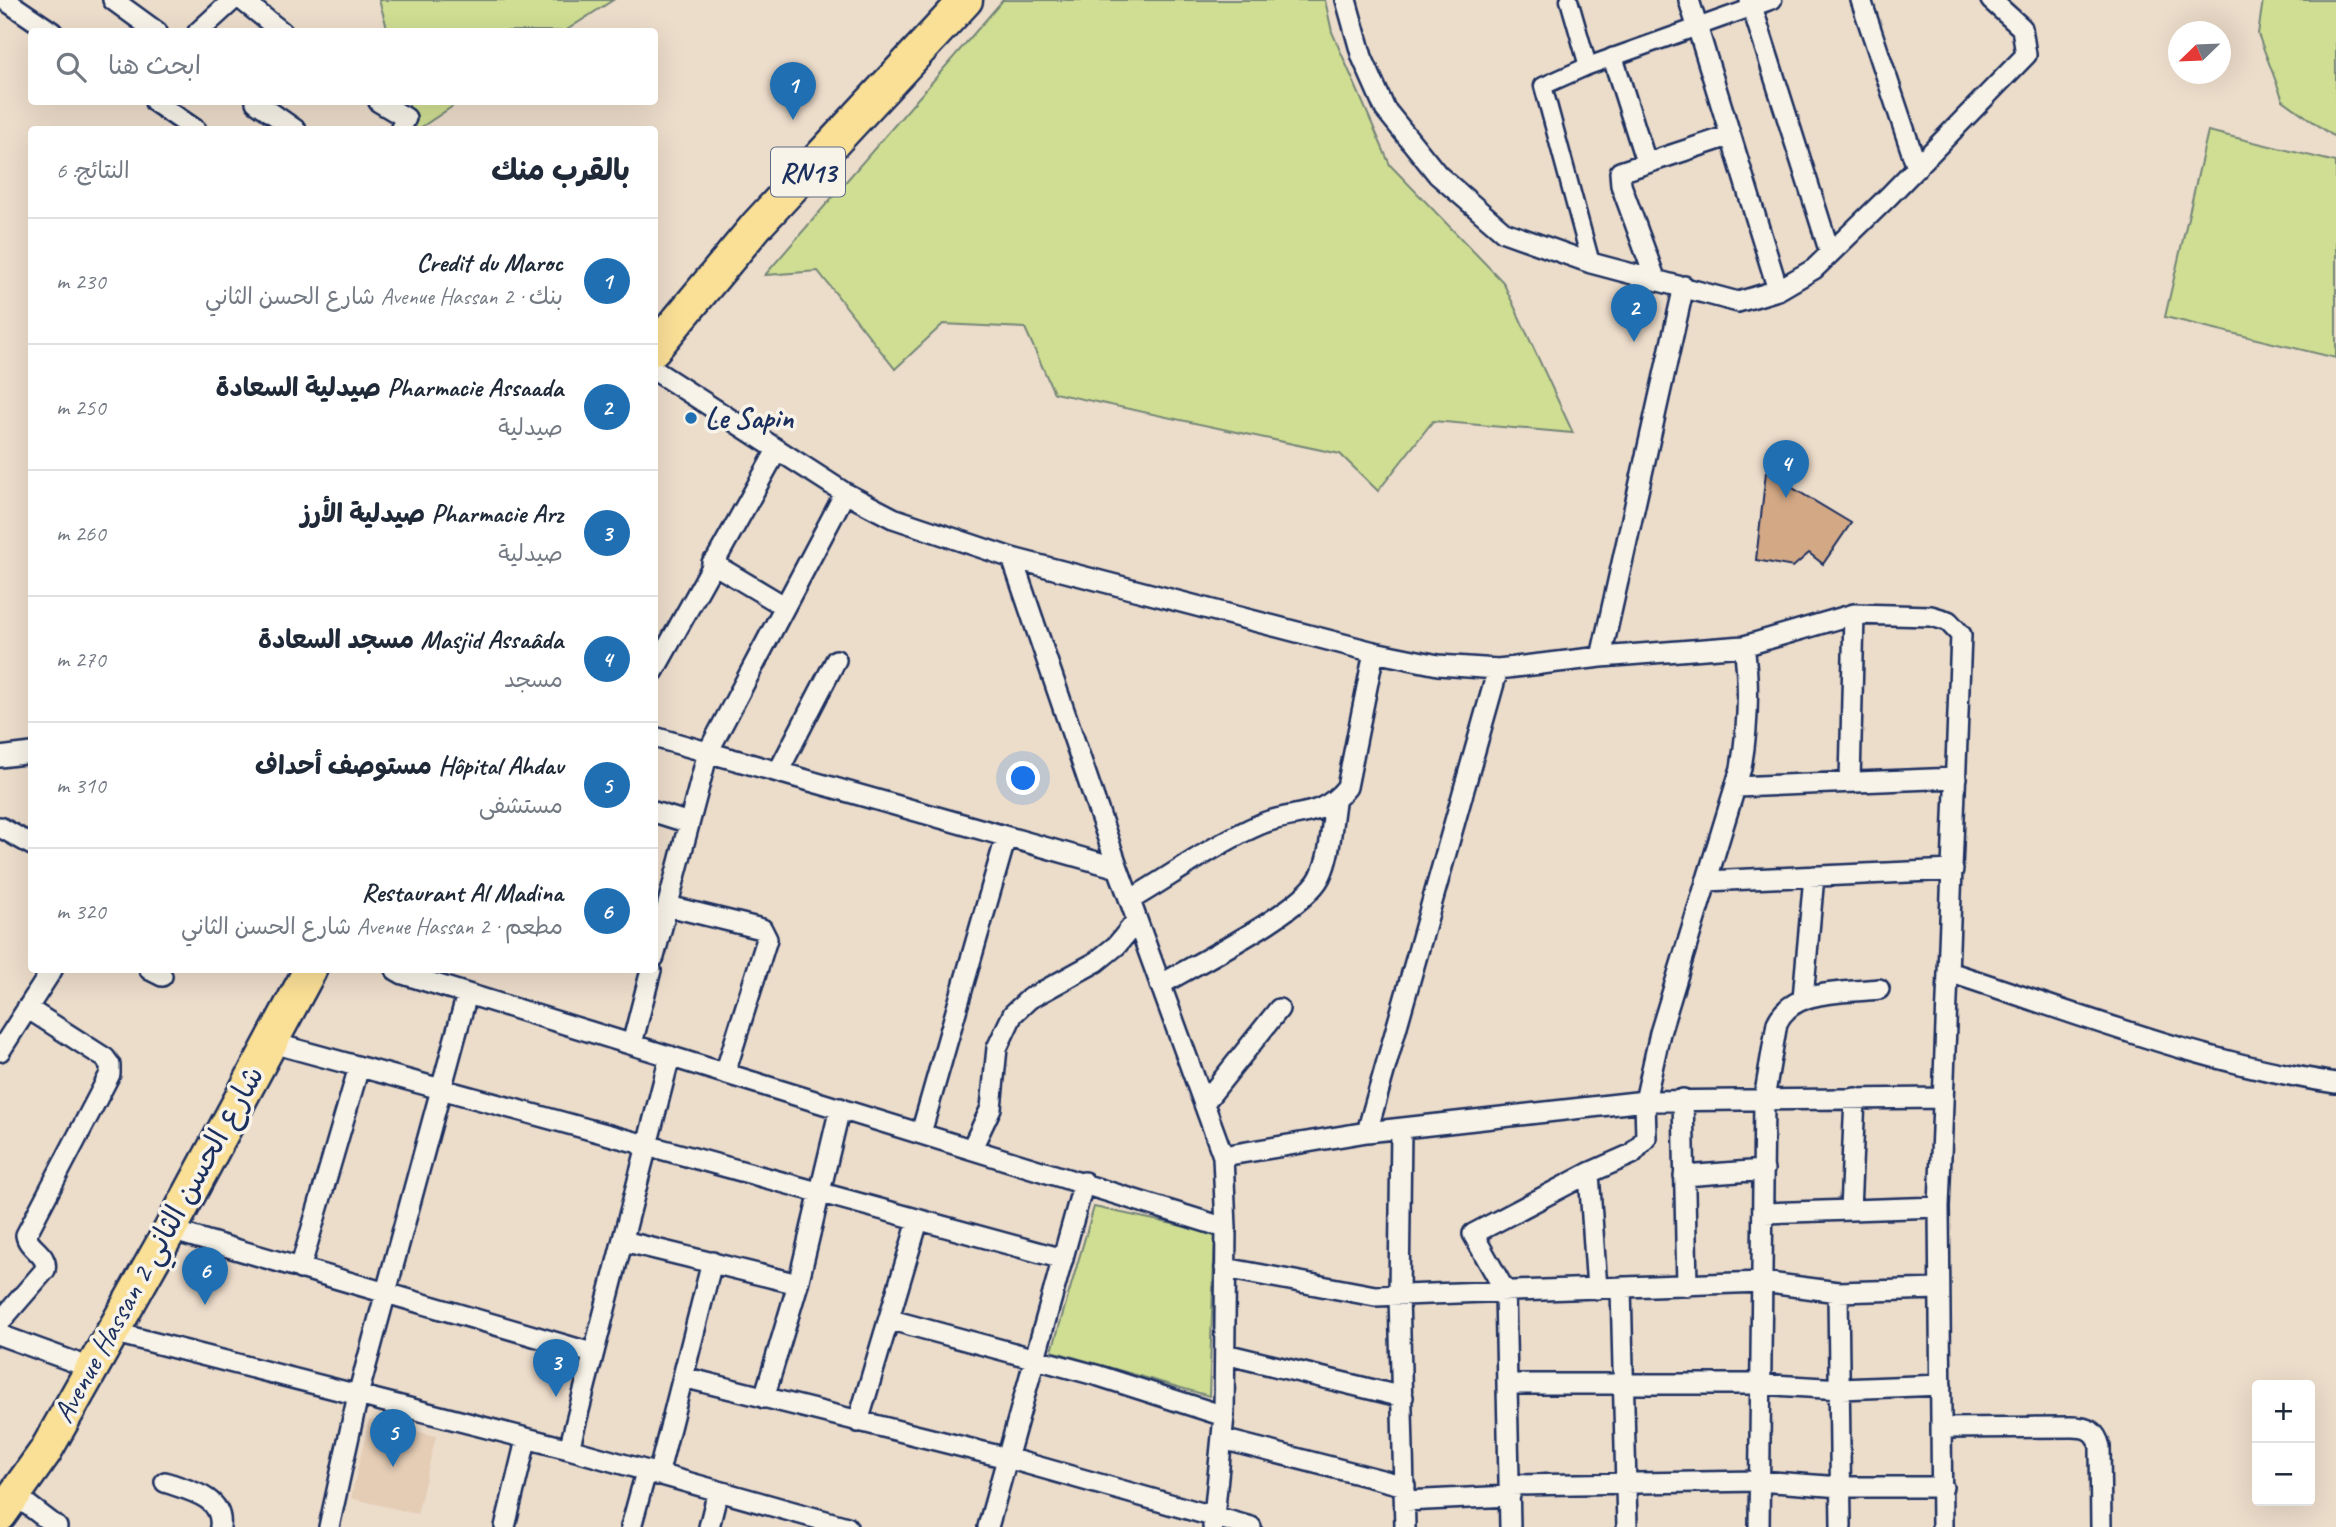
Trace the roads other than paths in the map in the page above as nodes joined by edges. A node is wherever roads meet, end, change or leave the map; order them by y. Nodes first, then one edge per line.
1 (2, 0) edge
2 (113, 0) edge
3 (233, 0) edge
4 (242, 0) edge
5 (966, 0) edge
6 (1346, 0) edge
7 (1569, 0) edge
8 (1689, 0) edge
9 (1773, 0) edge
10 (1861, 0) edge
11 (1991, 0) edge
12 (1751, 3) edge
13 (46, 28) edge
14 (152, 28) edge
15 (202, 28) edge
16 (277, 28) edge
17 (1698, 28) junction
18 (1613, 58) junction
19 (1588, 66) junction
20 (159, 105) edge
21 (260, 105) edge
22 (384, 105) edge
23 (190, 126) edge
24 (290, 126) edge
25 (402, 126) edge
26 (1729, 135) junction
27 (1646, 162) junction
28 (1917, 168) junction
29 (1830, 253) junction
30 (1591, 263) junction
31 (1655, 278) junction
32 (1684, 286) junction
33 (1778, 290) junction
34 (658, 344) edge
35 (658, 373) edge
36 (777, 450) junction
37 (845, 493) junction
38 (1012, 558) junction
39 (712, 563) junction
40 (784, 606) junction
41 (1854, 614) junction
42 (1744, 646) junction
43 (1374, 652) junction
44 (1601, 657) junction
45 (836, 660) dead end
46 (658, 664) edge
47 (1498, 669) junction
48 (658, 738) edge
49 (708, 752) junction
50 (28, 754) edge
51 (0, 757) edge
52 (778, 772) junction
53 (1956, 778) junction
54 (1850, 782) junction
55 (1736, 787) junction
56 (1335, 803) junction
57 (658, 813) edge
58 (689, 823) junction
59 (0, 827) edge
60 (1006, 837) junction
61 (28, 843) edge
62 (1118, 868) junction
63 (1953, 870) junction
64 (1814, 876) junction
65 (1706, 881) junction
66 (1130, 900) junction
67 (668, 906) junction
68 (1137, 920) junction
69 (658, 942) edge
70 (1949, 972) junction
71 (50, 973) edge
72 (308, 973) edge
73 (405, 973) edge
74 (650, 973) edge
75 (1160, 985) junction
76 (1879, 989) dead end
77 (467, 994) junction
78 (1803, 998) junction
79 (27, 1008) junction
80 (1279, 1009) dead end
81 (268, 1042) junction
82 (632, 1044) junction
83 (0, 1051) edge
84 (670, 1056) junction
85 (359, 1067) junction
86 (725, 1073) junction
87 (2336, 1083) edge
88 (442, 1089) junction
89 (1855, 1098) junction
90 (1942, 1098) junction
91 (1683, 1099) junction
92 (1765, 1099) junction
93 (1645, 1101) junction
94 (1204, 1103) junction
95 (840, 1108) junction
96 (1401, 1129) junction
97 (1367, 1132) junction
98 (920, 1133) junction
99 (647, 1146) junction
100 (972, 1148) junction
101 (1223, 1156) junction
102 (1764, 1170) junction
103 (1589, 1173) junction
104 (1684, 1176) junction
105 (1084, 1182) junction
106 (820, 1194) junction
107 (1939, 1207) junction
108 (1850, 1210) junction
109 (1764, 1213) junction
110 (918, 1221) junction
111 (1227, 1228) junction
112 (170, 1230) junction
113 (623, 1241) junction
114 (1063, 1259) junction
115 (712, 1262) junction
116 (1225, 1268) junction
117 (300, 1269) junction
118 (1762, 1282) junction
119 (798, 1284) junction
120 (1687, 1286) junction
121 (1620, 1287) junction
122 (1597, 1289) junction
123 (1938, 1289) junction
124 (1505, 1291) junction
125 (1838, 1292) junction
126 (386, 1294) junction
127 (1399, 1295) junction
128 (891, 1320) junction
129 (0, 1322) edge
130 (112, 1332) junction
131 (0, 1335) edge
132 (592, 1353) junction
133 (1226, 1354) junction
134 (1035, 1358) junction
135 (91, 1368) junction
136 (683, 1377) junction
137 (1508, 1384) junction
138 (1622, 1384) junction
139 (1759, 1384) junction
140 (1941, 1385) junction
141 (1841, 1390) junction
142 (358, 1395) junction
143 (1403, 1397) junction
144 (765, 1398) junction
145 (1224, 1416) junction
146 (858, 1422) junction
147 (1942, 1428) junction
148 (1222, 1439) junction
149 (526, 1440) junction
150 (569, 1448) junction
151 (1007, 1458) junction
152 (652, 1474) junction
153 (1759, 1481) junction
154 (165, 1482) dead end
155 (1625, 1483) junction
156 (1841, 1487) junction
157 (1943, 1487) junction
158 (718, 1491) junction
159 (1510, 1491) junction
160 (1405, 1493) junction
161 (8, 1505) edge
162 (1213, 1522) edge
163 (57, 1527) edge
164 (220, 1527) edge
165 (329, 1527) edge
166 (505, 1527) edge
167 (631, 1527) edge
168 (709, 1527) edge
169 (847, 1527) edge
170 (988, 1527) edge
171 (1251, 1527) edge
172 (1405, 1527) edge
173 (1510, 1527) edge
174 (1627, 1527) edge
175 (1759, 1527) edge
176 (1841, 1527) edge
177 (1942, 1527) edge
178 (2101, 1527) edge

1 - 13 street
2 - 14 street
3 - 15 street
4 - 16 street
5 - 34 main road, RN13
6 - 30 street
7 - 19 street
8 - 17 street
9 - 12 street
10 - 28 street
11 - 28 street
12 - 17 street
12 - 29 street
17 - 18 street
17 - 26 street
18 - 19 street
18 - 27 street
19 - 30 street
20 - 23 street
21 - 24 street
22 - 25 street
26 - 27 street
26 - 33 street
27 - 31 street
28 - 29 street
29 - 33 street
30 - 31 street
31 - 32 street
32 - 33 street
32 - 44 street
35 - 36 street
36 - 37 street
36 - 39 street
37 - 38 street
37 - 40 street
38 - 43 street
38 - 62 street
39 - 40 street
39 - 46 street
40 - 49 street
41 - 42 street
41 - 53 street
41 - 54 street
42 - 44 street
42 - 55 street
43 - 47 street
43 - 56 street
44 - 47 street
45 - 52 street
47 - 97 street
48 - 49 street
49 - 52 street
49 - 58 street
50 - 51 street
52 - 60 street
53 - 54 street
53 - 63 street
54 - 55 street
55 - 65 street
56 - 66 street
56 - 75 street
57 - 58 street
58 - 67 street
59 - 61 street
60 - 62 street
60 - 98 street
62 - 66 street
63 - 64 street
63 - 70 street
64 - 65 street
64 - 78 street
65 - 93 street
66 - 68 street
67 - 69 street
67 - 86 street
68 - 75 street
68 - 100 street
70 - 87 street
70 - 90 street
71 - 79 street
72 - 81 main road, Avenue Hassan 2 شارع الحسن الثاني
73 - 77 street
74 - 82 street
75 - 94 street
76 - 78 street
77 - 82 street
77 - 88 street
78 - 92 street
79 - 83 street
79 - 129 street
80 - 94 street
81 - 85 street
81 - 112 main road, Avenue Hassan 2 شارع الحسن الثاني
82 - 84 street
84 - 86 street
84 - 99 street
85 - 88 street
85 - 117 street
86 - 95 street
88 - 99 street
88 - 126 street
89 - 90 street
89 - 92 street
89 - 108 street
90 - 107 street
91 - 92 street
91 - 93 street
91 - 104 street
92 - 102 street
93 - 96 street
93 - 103 street
94 - 101 street
95 - 98 street
95 - 106 street
96 - 97 street
96 - 127 street
97 - 101 street
98 - 100 street
99 - 106 street
99 - 113 street
100 - 105 street
101 - 111 street
102 - 104 street
102 - 109 street
103 - 122 street
103 - 124 street
104 - 120 street
105 - 111 street
105 - 114 street
106 - 110 street
106 - 119 street
107 - 108 street
107 - 123 street
108 - 109 street
109 - 118 street
110 - 114 street
110 - 128 street
111 - 116 street
112 - 117 street
112 - 130 main road, Avenue Hassan 2 شارع الحسن الثاني
113 - 115 street
113 - 132 street
114 - 134 street
115 - 119 street
115 - 136 street
116 - 127 street
116 - 133 street
117 - 126 street
118 - 120 street
118 - 125 street
118 - 139 street
119 - 144 street
120 - 121 street
121 - 122 street
121 - 138 street
122 - 124 street
123 - 125 street
123 - 140 street
124 - 127 street
124 - 137 street
125 - 141 street
126 - 132 street
126 - 142 street
127 - 143 street
128 - 134 street
128 - 146 street
130 - 135 main road, Avenue Hassan 2 شارع الحسن الثاني
130 - 142 street
131 - 135 street
132 - 150 street
133 - 143 street
133 - 145 street
134 - 145 street
134 - 151 street
135 - 161 main road, Avenue Hassan 2 شارع الحسن الثاني
136 - 144 street
136 - 152 street
137 - 138 street
137 - 159 street
138 - 139 street
138 - 155 street
139 - 141 street
139 - 153 street
140 - 141 street
140 - 147 street
141 - 156 street
142 - 149 street
142 - 165 street
143 - 160 street
144 - 146 street
145 - 148 street
146 - 151 street
147 - 157 street
147 - 178 street
148 - 160 street
148 - 162 street
149 - 150 street
149 - 166 street
150 - 152 street
151 - 162 street
151 - 170 street
152 - 158 street
152 - 167 street
153 - 155 street
153 - 156 street
153 - 175 street
154 - 164 street
155 - 159 street
155 - 174 street
156 - 157 street
156 - 176 street
157 - 177 street
158 - 168 street
158 - 169 street
159 - 160 street
159 - 173 street
160 - 172 street
161 - 163 street
162 - 171 street

